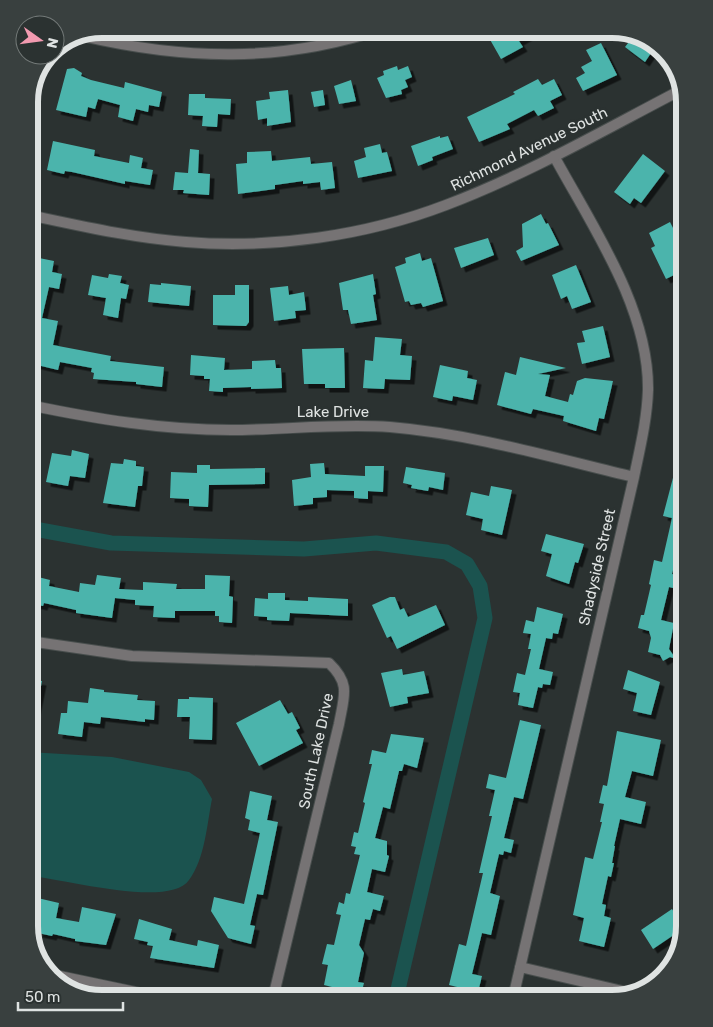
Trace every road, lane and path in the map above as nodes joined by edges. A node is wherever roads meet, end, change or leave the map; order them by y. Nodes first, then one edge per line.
1 (352, 37) edge
2 (92, 38) edge
3 (675, 93) edge
4 (554, 156) junction
5 (38, 217) edge
6 (38, 407) edge
7 (634, 477) junction
8 (37, 642) edge
9 (520, 967) junction
10 (63, 977) edge
11 (121, 989) edge
12 (275, 989) edge
13 (616, 989) edge
14 (515, 990) edge

1 - 2 street
3 - 4 street, Richmond Avenue South
4 - 5 street, Richmond Avenue South
4 - 7 street, Shadyside Street
6 - 7 street, Lake Drive
7 - 9 street, Shadyside Street
8 - 12 street, South Lake Drive
9 - 13 street
9 - 14 street, Shadyside Street
10 - 11 street

